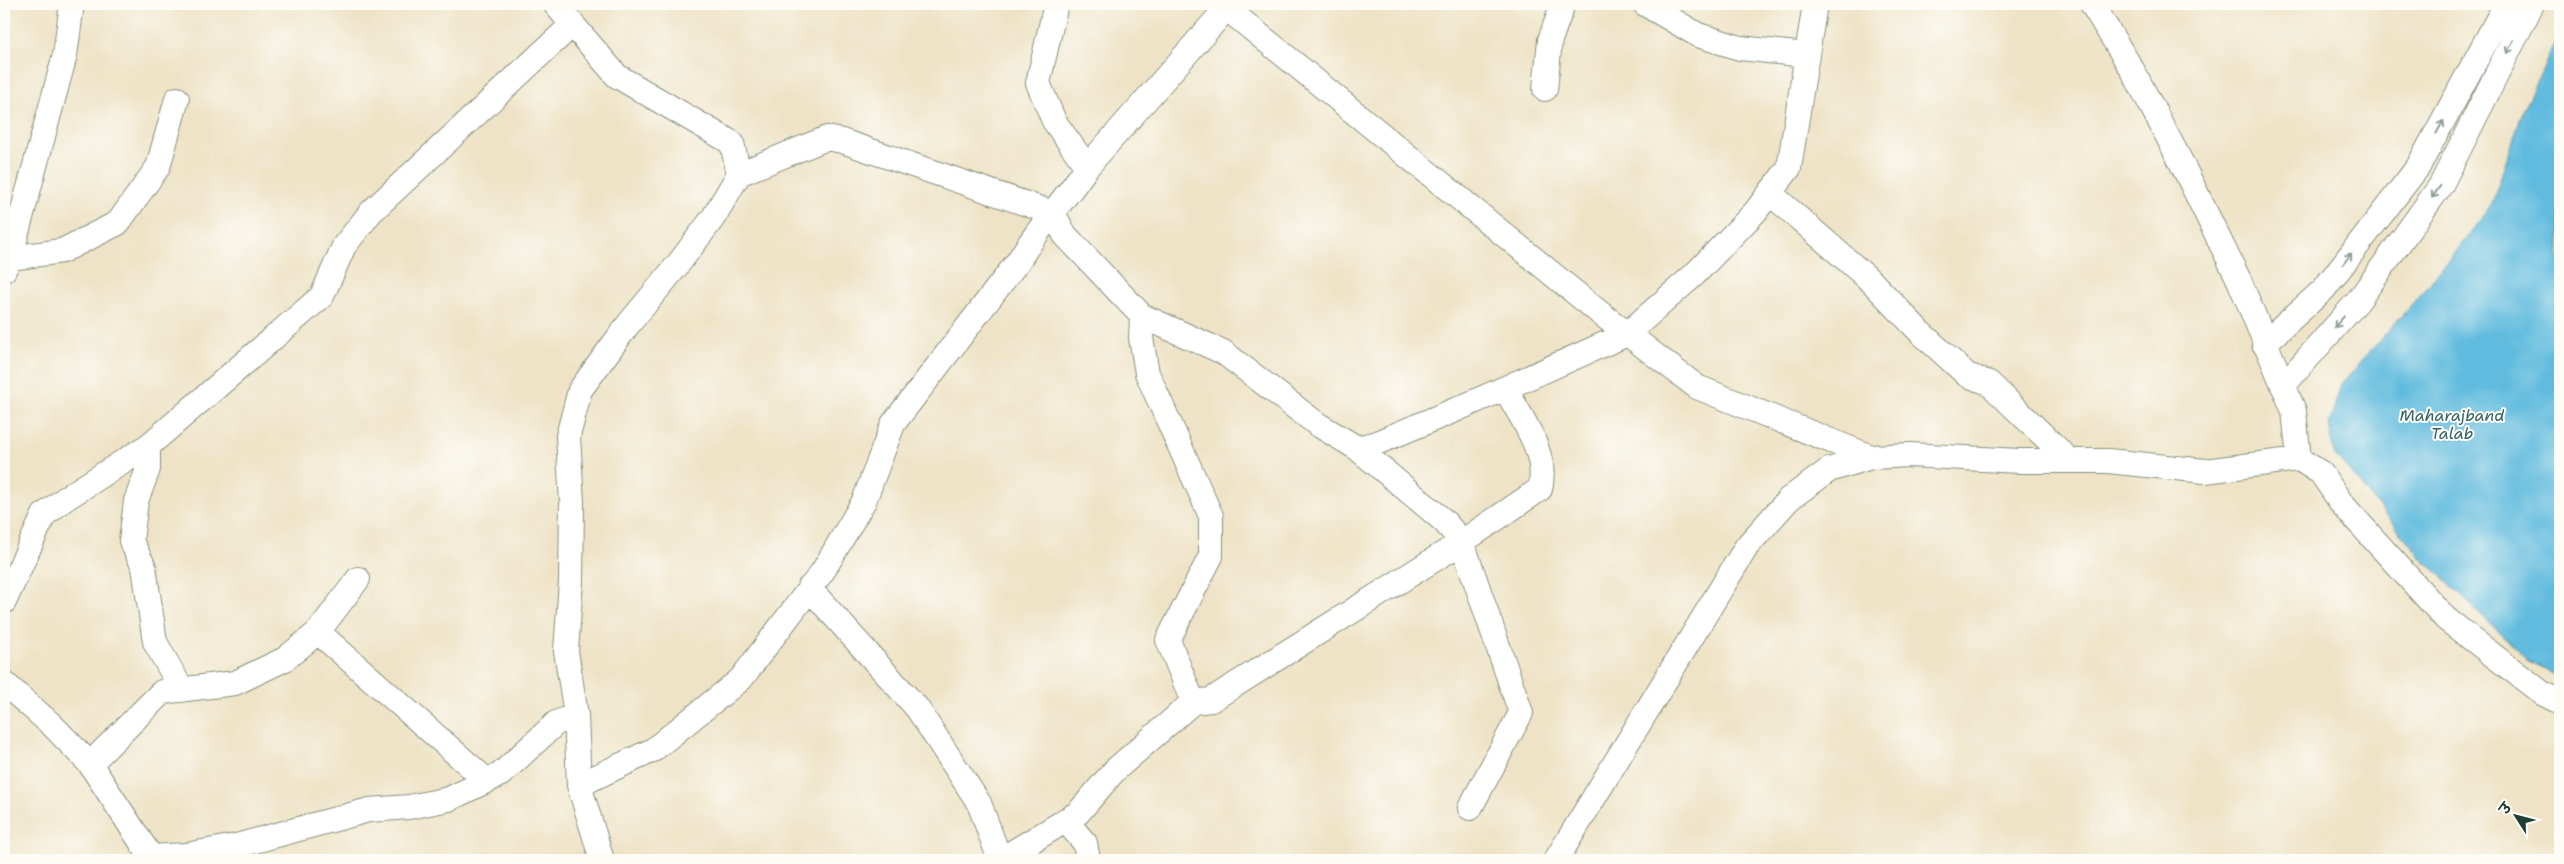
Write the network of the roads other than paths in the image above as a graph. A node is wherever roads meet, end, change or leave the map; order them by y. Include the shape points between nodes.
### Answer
1 (72, 4) edge
2 (555, 4) edge
3 (1056, 4) edge
4 (1563, 4) edge
5 (1645, 4) edge
6 (1815, 4) edge
7 (2092, 4) edge
8 (2506, 4) edge
9 (2532, 4) edge
10 (1226, 5) edge
11 (573, 24) junction
12 (1806, 55) junction
13 (1545, 89) dead end
14 (177, 98) dead end
15 (1087, 167) junction
16 (739, 174) junction
17 (1770, 193) junction
18 (1053, 213) junction
19 (7, 264) edge
20 (1142, 316) junction
21 (1627, 334) junction
22 (2264, 344) junction
23 (2283, 386) junction
24 (1505, 388) junction
25 (148, 446) junction
26 (1357, 448) junction
27 (1871, 457) junction
28 (2299, 458) junction
29 (2070, 461) junction
30 (1462, 542) junction
31 (358, 580) dead end
32 (809, 588) junction
33 (4, 602) edge
34 (318, 632) junction
35 (4, 683) edge
36 (182, 690) junction
37 (1193, 702) junction
38 (2560, 702) edge
39 (576, 715) junction
40 (90, 764) junction
41 (486, 780) junction
42 (579, 785) junction
43 (1470, 808) dead end
44 (1065, 820) junction
45 (150, 859) edge
46 (602, 860) edge
47 (1000, 860) edge
48 (1088, 860) edge
49 (1556, 860) edge

1 - 19 street via 65,54
2 - 11 street
3 - 15 street via 1038,83 1054,121
4 - 13 street via 1550,40
5 - 12 street via 1698,34 1740,48
6 - 12 street
7 - 22 street via 2133,71 2180,160 2240,280
22 -> 8 street via 2324,289 2418,167
9 -> 23 street via 2441,185 2358,301
10 - 15 street
10 - 21 street
11 - 16 street via 617,76 732,142
11 - 25 street via 371,212 344,246 322,296
12 - 17 street via 1789,168
14 - 19 street via 158,168 118,223 62,251
15 - 18 street
16 - 18 street via 827,138
16 - 39 street via 713,218 580,390 568,436 572,503 566,651
17 - 21 street via 1696,274
17 - 29 street via 1872,282 1967,375 1989,383
18 - 20 street via 1065,235
18 - 32 street via 893,424 864,501 823,571
20 - 26 street via 1223,352 1317,424
20 - 37 street via 1141,338 1147,373 1211,516 1211,556 1168,640
21 - 24 street
21 - 27 street via 1697,387
22 - 23 street
23 - 28 street via 2294,411
24 - 26 street via 1374,444
24 - 30 street via 1540,456 1543,476 1540,489
25 - 33 street via 44,515
25 - 36 street via 148,469 136,501 131,541 144,567 155,642
26 - 30 street via 1444,521
27 - 29 street via 1910,455
27 - 49 street via 1829,470 1790,499 1747,546
28 - 29 street via 2205,471
28 - 38 street via 2321,474 2342,504 2446,619 2542,693
30 - 37 street via 1211,700
30 - 43 street via 1521,713
31 - 34 street
32 - 42 street via 741,679 653,750
32 - 47 street via 917,708 979,803
34 - 36 street via 285,659 235,683
34 - 41 street
35 - 40 street via 52,724
36 - 40 street via 162,692
37 - 44 street via 1115,770 1078,813
39 - 41 street via 556,722 501,774
39 - 42 street
40 - 45 street
41 - 45 street via 449,799 369,810 236,846
42 - 46 street
44 - 47 street
44 - 48 street via 1085,843

